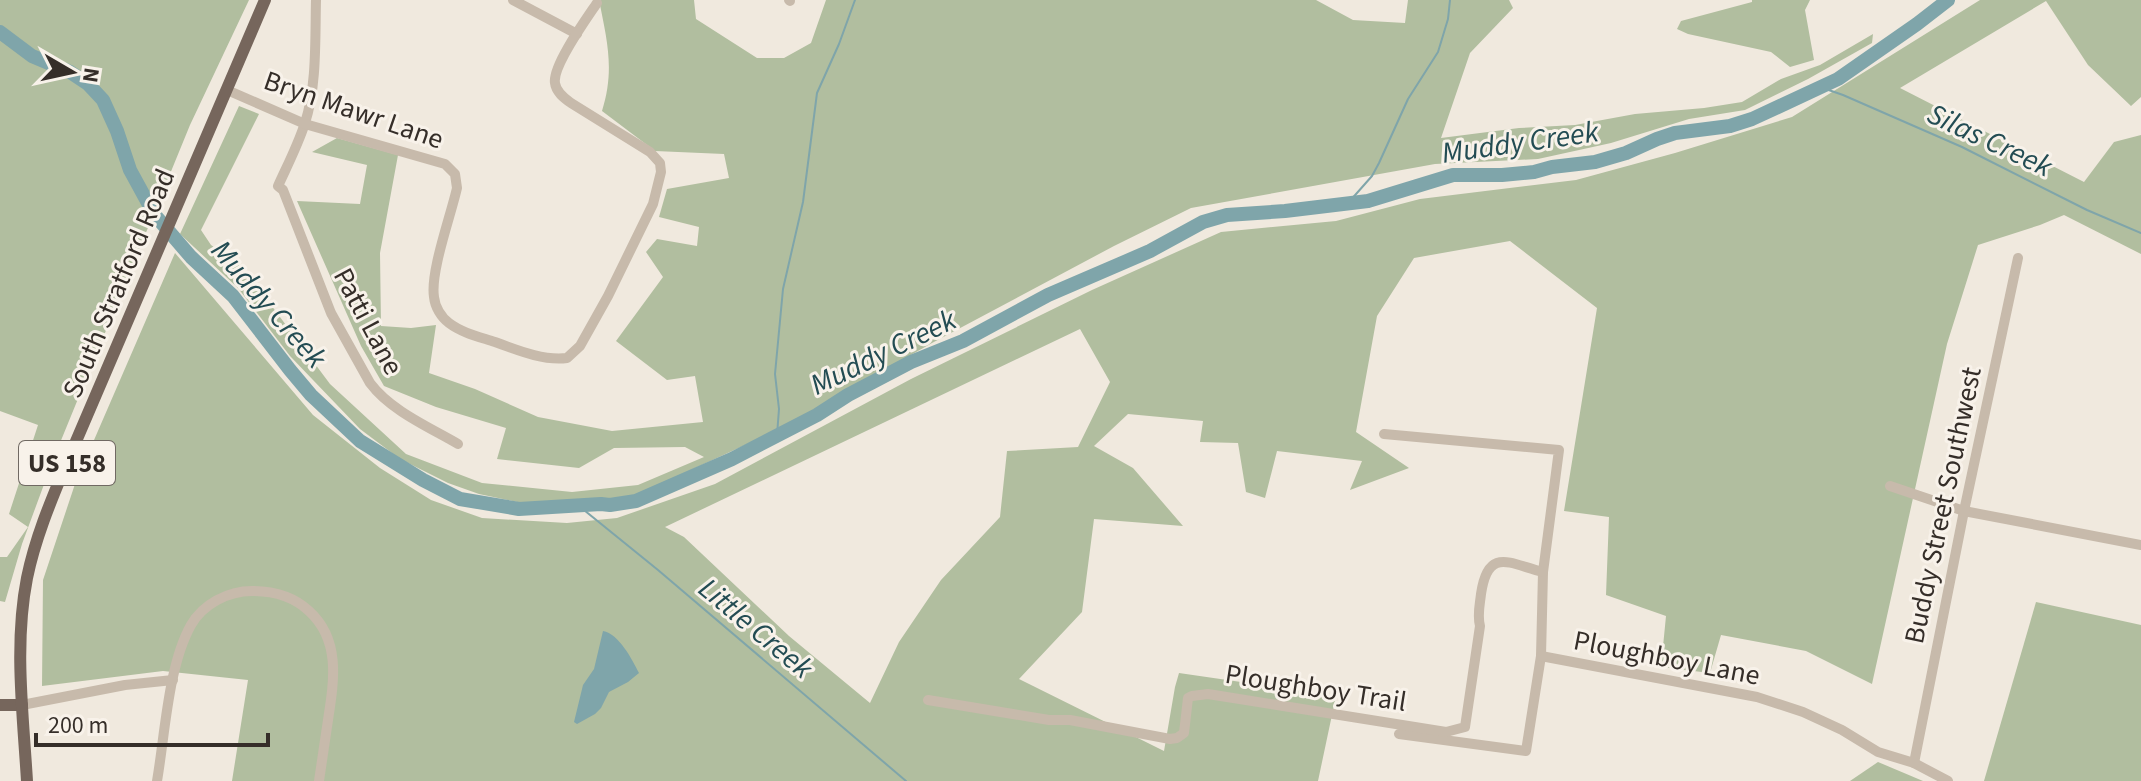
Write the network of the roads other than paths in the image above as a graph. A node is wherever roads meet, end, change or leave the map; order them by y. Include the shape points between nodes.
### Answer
1 (265, 0) edge
2 (316, 0) edge
3 (513, 0) edge
4 (597, 3) dead end
5 (577, 34) junction
6 (227, 90) junction
7 (305, 124) junction
8 (2018, 258) dead end
9 (1384, 434) dead end
10 (458, 444) dead end
11 (1890, 486) dead end
12 (1964, 511) junction
13 (2141, 545) edge
14 (1543, 572) junction
15 (1541, 656) junction
16 (173, 680) junction
17 (928, 700) dead end
18 (0, 705) edge
19 (22, 705) junction
20 (1399, 734) dead end
21 (1914, 763) junction
22 (27, 781) edge
23 (157, 781) edge
24 (319, 781) edge
25 (1948, 781) edge

1 - 6 main road, South Stratford Road / US 158
2 - 7 street via 314,70
3 - 5 street
4 - 5 street, Bryn Mawr Lane
5 - 7 street, Bryn Mawr Lane via 555,78 557,91 650,152 661,172 653,204 614,284 580,346 567,358 532,354 464,332 440,312 434,299 435,278 457,188 450,168
6 - 7 street, Bryn Mawr Lane
6 - 19 main road, South Stratford Road / US 158 via 32,556 22,626
7 - 10 street, Patti Lane via 278,186 331,313 376,391
8 - 12 street, Buddy Street Southwest
9 - 14 street, Ploughboy Lane via 1559,450
11 - 12 street
12 - 13 street
12 - 21 street, Buddy Street Southwest
14 - 15 street, Ploughboy Lane
14 - 17 street, Ploughboy Trail via 1502,561 1490,566 1465,727 1453,731 1208,694 1188,698 1184,733 1170,739
15 - 20 street via 1526,751
15 - 21 street, Ploughboy Lane via 1757,697
16 - 19 street
16 - 23 street
16 - 24 street via 191,625 212,602 246,591 295,600 318,621 332,654 333,689
18 - 19 main road
19 - 22 main road, South Stratford Road / US 158
21 - 25 street, Ploughboy Lane

